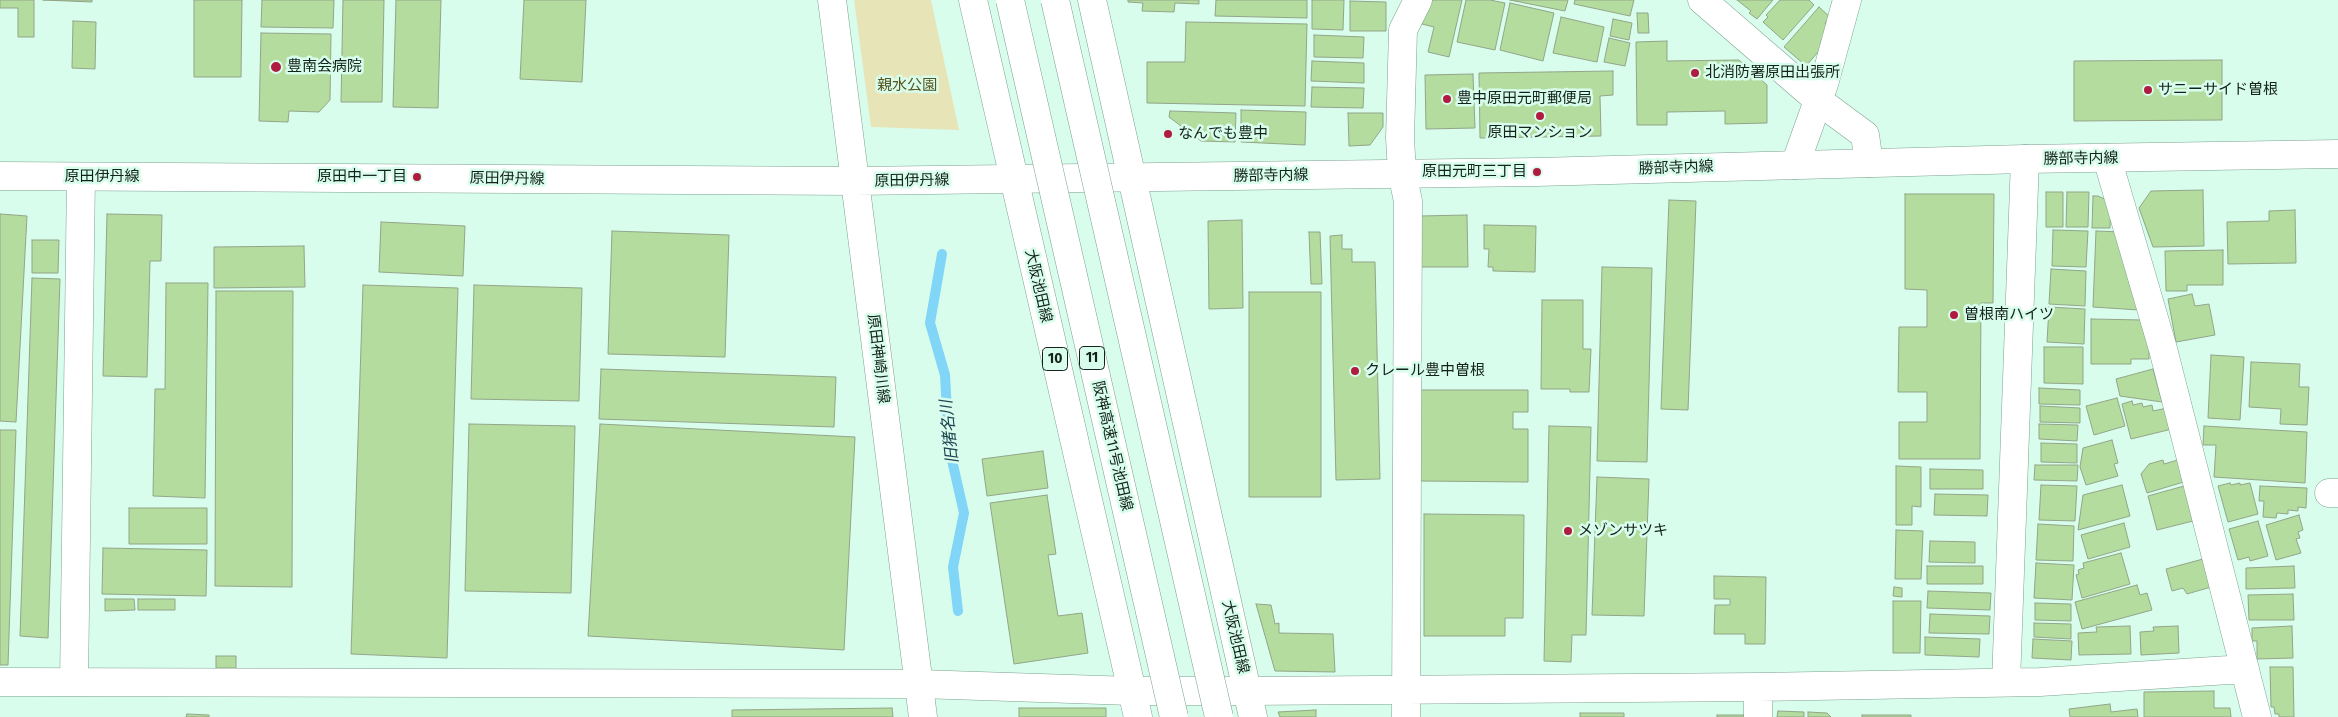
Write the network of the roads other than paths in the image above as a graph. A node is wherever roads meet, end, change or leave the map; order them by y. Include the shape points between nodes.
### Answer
1 (832, 0) edge
2 (973, 0) edge
3 (1010, 0) edge
4 (1056, 0) edge
5 (1092, 0) edge
6 (1418, 0) edge
7 (1702, 0) edge
8 (1847, 0) edge
9 (1818, 101) junction
10 (2338, 154) edge
11 (2107, 158) junction
12 (2025, 159) junction
13 (1868, 164) junction
14 (1795, 165) junction
15 (1402, 173) junction
16 (0, 176) edge
17 (82, 177) junction
18 (1132, 178) junction
19 (1014, 180) junction
20 (855, 181) junction
21 (2245, 669) junction
22 (0, 682) edge
23 (74, 682) junction
24 (2006, 682) junction
25 (919, 684) junction
26 (1758, 686) junction
27 (1405, 688) junction
28 (1132, 691) junction
29 (1247, 691) junction
30 (923, 717) edge
31 (1138, 717) edge
32 (1174, 717) edge
33 (1219, 717) edge
34 (1253, 717) edge
35 (1406, 717) edge
36 (1758, 717) edge
37 (2257, 717) edge

1 - 20 main road, 原田神崎川線
2 - 19 main road, 大阪池田線 / 10
3 - 32 main road, 阪神高速11号池田線 / 11, bridge
4 - 33 main road, bridge
5 - 18 main road, 大阪池田線
6 - 15 main road via 1403,30
7 - 9 main road
8 - 9 main road
9 - 13 main road via 1865,135
9 - 14 main road
10 - 11 main road, 勝部寺内線
11 - 12 main road, 勝部寺内線
11 - 21 main road via 2162,349
12 - 13 main road, 勝部寺内線
12 - 24 main road
13 - 14 main road, 勝部寺内線
14 - 15 main road, 勝部寺内線
15 - 18 main road, 勝部寺内線
15 - 27 main road via 1408,201
16 - 17 main road, 原田伊丹線
17 - 20 main road, 原田伊丹線
17 - 23 main road
18 - 19 main road, 勝部寺内線
18 - 29 main road, 大阪池田線
19 - 20 main road, 原田伊丹線
19 - 28 main road, 大阪池田線 / 10
20 - 25 main road, 原田神崎川線
21 - 24 main road
21 - 37 main road
22 - 23 main road
23 - 25 main road
24 - 26 main road
25 - 28 main road
25 - 30 main road, 原田神崎川線
26 - 27 main road
26 - 36 main road
27 - 29 main road
27 - 35 main road
28 - 29 main road
28 - 31 main road, 大阪池田線 / 10
29 - 34 main road, 大阪池田線

